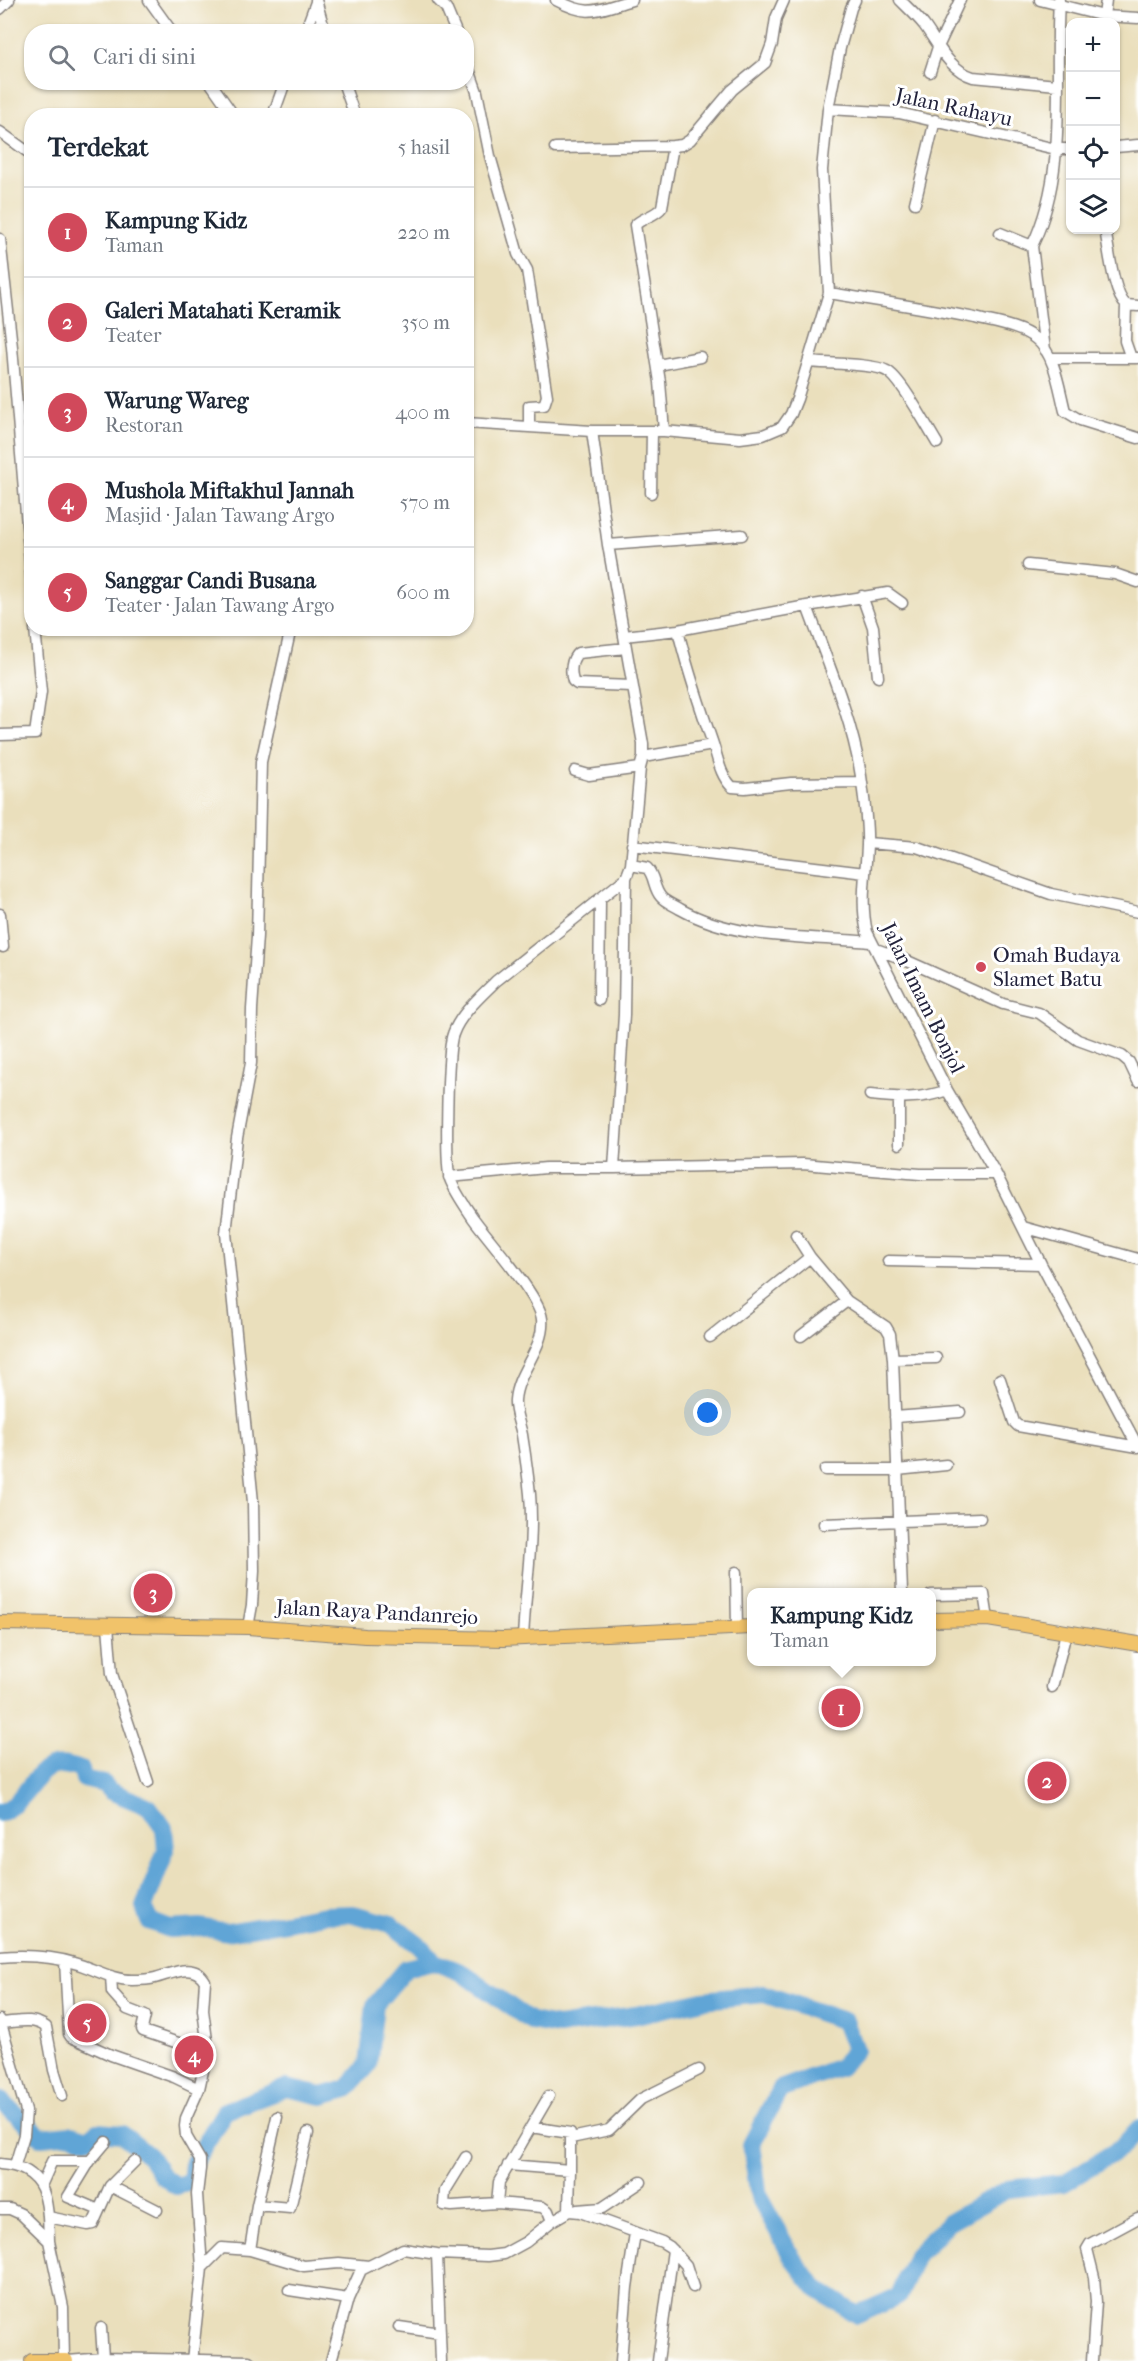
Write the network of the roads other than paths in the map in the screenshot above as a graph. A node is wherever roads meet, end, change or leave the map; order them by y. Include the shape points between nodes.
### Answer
1 (9, 0) edge
2 (149, 0) edge
3 (438, 0) edge
4 (556, 0) edge
5 (632, 0) edge
6 (784, 0) edge
7 (855, 0) edge
8 (900, 0) edge
9 (960, 0) edge
10 (1040, 0) edge
11 (1106, 0) edge
12 (316, 1) edge
13 (1059, 3) edge
14 (0, 9) edge
15 (1104, 16) junction
16 (1138, 18) edge
17 (166, 24) edge
18 (308, 24) edge
19 (323, 24) edge
20 (453, 24) edge
21 (938, 47) junction
22 (930, 72) dead end
23 (474, 84) edge
24 (1057, 86) junction
25 (216, 90) edge
26 (282, 90) edge
27 (346, 90) edge
28 (228, 108) edge
29 (276, 108) edge
30 (352, 108) edge
31 (828, 109) junction
32 (935, 120) junction
33 (0, 132) edge
34 (1138, 145) edge
35 (673, 146) junction
36 (1120, 147) edge
37 (555, 148) dead end
38 (24, 149) edge
39 (1056, 149) junction
40 (1066, 149) edge
41 (915, 203) dead end
42 (1000, 232) dead end
43 (1106, 234) edge
44 (0, 239) edge
45 (1032, 246) junction
46 (829, 294) junction
47 (1126, 305) junction
48 (1138, 306) edge
49 (1048, 354) junction
50 (700, 357) dead end
51 (1135, 358) edge
52 (808, 362) junction
53 (658, 365) junction
54 (529, 420) junction
55 (474, 423) edge
56 (663, 424) junction
57 (592, 431) junction
58 (652, 431) junction
59 (1138, 438) edge
60 (937, 443) dead end
61 (24, 450) edge
62 (651, 493) dead end
63 (742, 536) dead end
64 (608, 545) junction
65 (1028, 566) dead end
66 (1138, 582) edge
67 (862, 596) junction
68 (903, 603) dead end
69 (807, 606) junction
70 (678, 630) junction
71 (36, 636) edge
72 (289, 636) edge
73 (624, 636) junction
74 (626, 648) junction
75 (878, 677) dead end
76 (632, 686) junction
77 (0, 735) edge
78 (713, 745) junction
79 (643, 757) junction
80 (640, 768) junction
81 (575, 771) dead end
82 (862, 782) junction
83 (867, 843) junction
84 (632, 844) junction
85 (631, 865) junction
86 (865, 873) junction
87 (626, 878) junction
88 (600, 900) junction
89 (1138, 912) edge
90 (0, 916) edge
91 (873, 946) junction
92 (3, 947) dead end
93 (599, 1000) dead end
94 (1138, 1081) edge
95 (947, 1090) junction
96 (870, 1095) dead end
97 (899, 1098) junction
98 (899, 1144) dead end
99 (614, 1168) junction
100 (996, 1174) junction
101 (449, 1177) junction
102 (1023, 1227) junction
103 (796, 1235) dead end
104 (810, 1257) junction
105 (1138, 1258) edge
106 (888, 1261) dead end
107 (1041, 1264) junction
108 (847, 1301) junction
109 (801, 1335) dead end
110 (710, 1337) dead end
111 (936, 1358) dead end
112 (893, 1359) junction
113 (1000, 1379) dead end
114 (960, 1412) dead end
115 (894, 1417) junction
116 (1138, 1447) edge
117 (946, 1465) dead end
118 (825, 1470) dead end
119 (897, 1470) junction
120 (980, 1518) dead end
121 (898, 1522) junction
122 (824, 1524) dead end
123 (736, 1572) dead end
124 (902, 1588) edge
125 (936, 1595) edge
126 (988, 1619) junction
127 (936, 1620) edge
128 (0, 1623) edge
129 (108, 1626) junction
130 (248, 1627) junction
131 (744, 1627) edge
132 (1066, 1633) junction
133 (523, 1639) junction
134 (1138, 1644) edge
135 (1052, 1687) dead end
136 (148, 1782) dead end
137 (0, 1958) edge
138 (65, 1960) junction
139 (111, 1976) junction
140 (1, 2022) edge
141 (208, 2048) junction
142 (699, 2070) dead end
143 (199, 2089) junction
144 (62, 2096) dead end
145 (549, 2096) dead end
146 (277, 2117) dead end
147 (531, 2127) junction
148 (308, 2133) dead end
149 (571, 2138) junction
150 (106, 2142) dead end
151 (466, 2157) dead end
152 (90, 2161) junction
153 (135, 2162) dead end
154 (0, 2164) edge
155 (15, 2165) junction
156 (508, 2165) junction
157 (570, 2170) junction
158 (641, 2182) dead end
159 (41, 2186) junction
160 (110, 2186) junction
161 (46, 2196) junction
162 (68, 2197) junction
163 (497, 2203) junction
164 (257, 2205) junction
165 (0, 2209) edge
166 (99, 2210) junction
167 (157, 2210) dead end
168 (572, 2211) junction
169 (48, 2217) junction
170 (1138, 2218) edge
171 (552, 2221) junction
172 (634, 2233) junction
173 (49, 2241) junction
174 (250, 2250) junction
175 (673, 2250) junction
176 (437, 2254) junction
177 (369, 2266) junction
178 (202, 2268) junction
179 (693, 2287) dead end
180 (289, 2290) dead end
181 (348, 2299) junction
182 (399, 2327) dead end
183 (101, 2328) dead end
184 (440, 2333) junction
185 (103, 2358) junction
186 (192, 2360) edge
187 (32, 2361) edge
188 (66, 2361) edge
189 (249, 2361) edge
190 (331, 2361) edge
191 (441, 2361) edge
192 (621, 2361) edge
193 (658, 2361) edge
194 (1092, 2361) edge

1 - 14 street
2 - 17 street
3 - 20 street
4 - 5 street via 587,12
6 - 35 street via 765,63 732,90 690,140
7 - 31 street via 840,48
8 - 21 street
9 - 21 street
10 - 13 street
11 - 15 street
12 - 18 street
12 - 19 street
13 - 15 street
13 - 24 street
15 - 16 street
21 - 22 street
21 - 24 street via 968,76
23 - 54 street via 490,156 518,254 527,270 547,396 546,405 529,406
24 - 39 street
25 - 28 street
26 - 29 street
27 - 30 street
31 - 32 street, Jalan Rahayu via 899,113
31 - 46 street via 822,170
32 - 39 street, Jalan Rahayu
32 - 41 street
33 - 38 street
34 - 36 street
35 - 37 street
35 - 53 street via 661,209 634,228
39 - 40 street, Jalan Rahayu
39 - 45 street via 1054,179
42 - 45 street
43 - 47 street via 1112,267
44 - 61 street
45 - 49 street
46 - 49 street via 989,321 1035,338
46 - 52 street
47 - 48 street
47 - 51 street via 1125,341
49 - 51 street
49 - 59 street via 1065,411 1080,420
50 - 53 street
52 - 56 street via 791,414 774,432 740,438
52 - 60 street via 887,370
53 - 56 street
54 - 55 street
54 - 57 street
56 - 58 street
57 - 58 street
57 - 64 street
58 - 62 street
63 - 64 street
64 - 73 street
65 - 66 street via 1115,574
67 - 68 street via 888,592
67 - 69 street
67 - 75 street via 873,627
69 - 70 street
69 - 82 street, Jalan Imam Bonjol via 846,713
70 - 73 street
70 - 78 street via 686,668
71 - 77 street via 41,692 35,734
72 - 130 street via 261,762 251,1063 226,1225 253,1502 254,1571
73 - 74 street
74 - 76 street
74 - 76 street via 578,653 571,676 578,684
76 - 79 street
78 - 79 street
78 - 82 street via 732,787
79 - 80 street
80 - 81 street via 589,775
80 - 84 street
82 - 83 street, Jalan Imam Bonjol
83 - 86 street, Jalan Imam Bonjol
83 - 89 street via 917,847 1051,894
84 - 85 street
84 - 86 street
85 - 87 street
85 - 91 street via 647,868 662,898 714,924
86 - 91 street, Jalan Imam Bonjol via 864,922
87 - 88 street
87 - 99 street via 624,1015
88 - 93 street
88 - 101 street via 496,981 458,1024 450,1052
90 - 92 street
91 - 94 street via 1003,1004 1040,1013 1078,1040 1122,1056
91 - 95 street, Jalan Imam Bonjol
95 - 97 street via 925,1097
95 - 100 street, Jalan Imam Bonjol
96 - 97 street
97 - 98 street
99 - 100 street via 802,1164 920,1174
99 - 101 street via 546,1168
100 - 102 street, Jalan Imam Bonjol
101 - 133 street via 542,1314 542,1330 515,1398 532,1531
102 - 105 street
102 - 107 street, Jalan Imam Bonjol
103 - 104 street
104 - 108 street
104 - 110 street
106 - 107 street
107 - 116 street, Jalan Imam Bonjol
108 - 109 street
108 - 112 street via 888,1330
111 - 112 street
112 - 115 street
113 - 116 street via 1018,1426
114 - 115 street
115 - 119 street
117 - 119 street
118 - 119 street
119 - 121 street
120 - 121 street
121 - 122 street
121 - 124 street
123 - 131 street
125 - 126 street via 984,1594
126 - 127 main road
126 - 132 main road
128 - 129 main road, Jalan Raya Pandanrejo
129 - 130 main road, Jalan Raya Pandanrejo
129 - 136 street via 112,1674
130 - 133 main road, Jalan Raya Pandanrejo via 365,1636
131 - 133 main road, Jalan Raya Pandanrejo
132 - 134 main road
132 - 135 street
137 - 138 street via 36,1956
138 - 139 street
138 - 143 street via 71,2037
139 - 141 street via 112,1992 128,2009 145,2016 143,2031 184,2045
139 - 141 street via 144,1979 176,1970 197,1972 206,1987 203,2010
140 - 144 street via 27,2021 46,2027
140 - 155 street via 26,2110
141 - 143 street
142 - 149 street via 641,2100 609,2130
143 - 178 street via 185,2126 186,2136 200,2160
145 - 147 street
146 - 164 street
147 - 149 street via 568,2132
147 - 156 street
148 - 164 street via 290,2208
149 - 157 street
150 - 152 street
151 - 163 street via 445,2191 444,2205
152 - 159 street via 52,2161
152 - 162 street
153 - 160 street
154 - 155 street
155 - 159 street via 29,2172
156 - 157 street
156 - 163 street via 499,2182
157 - 168 street
158 - 168 street via 602,2208
159 - 161 street
160 - 166 street
160 - 167 street
161 - 162 street
161 - 169 street
162 - 166 street
163 - 171 street via 542,2207
164 - 174 street
165 - 173 street via 21,2214
166 - 169 street via 91,2226
168 - 171 street
168 - 172 street
169 - 173 street
170 - 194 street via 1087,2248 1096,2302
171 - 176 street via 504,2254
172 - 175 street
172 - 192 street
173 - 188 street via 63,2307
174 - 177 street via 304,2266
174 - 178 street via 222,2248
175 - 179 street via 686,2265
175 - 193 street
176 - 177 street via 403,2249
176 - 184 street
177 - 181 street via 358,2275
178 - 186 street
180 - 181 street
181 - 190 street
182 - 184 street
183 - 185 street
184 - 191 street
185 - 186 street
185 - 188 street
186 - 189 street
187 - 188 main road

